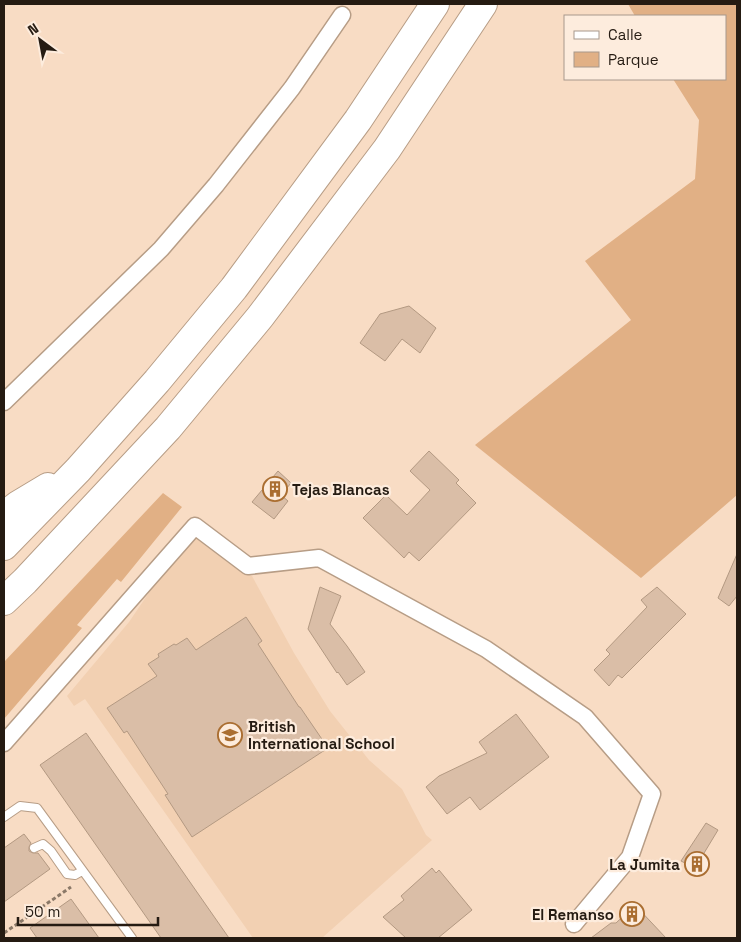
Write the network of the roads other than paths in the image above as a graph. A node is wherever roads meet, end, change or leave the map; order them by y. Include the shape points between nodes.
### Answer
1 (435, 4) edge
2 (483, 4) edge
3 (342, 16) dead end
4 (4, 402) edge
5 (78, 470) junction
6 (4, 516) edge
7 (4, 546) edge
8 (24, 581) junction
9 (4, 601) edge
10 (4, 616) edge
11 (4, 743) edge
12 (4, 817) edge
13 (34, 848) dead end
14 (85, 874) junction
15 (574, 924) dead end
16 (132, 938) edge

1 - 5 highway via 358,120 234,288
2 - 8 highway via 387,149 260,317 168,428
3 - 4 street via 292,88 161,249
5 - 6 highway
5 - 7 highway
8 - 9 highway
8 - 10 highway
11 - 15 street via 195,526 248,566 319,558 486,649 585,716 652,794 630,857
12 - 14 lane via 20,806 37,808
13 - 14 lane via 43,844 51,850 67,874
14 - 16 lane

